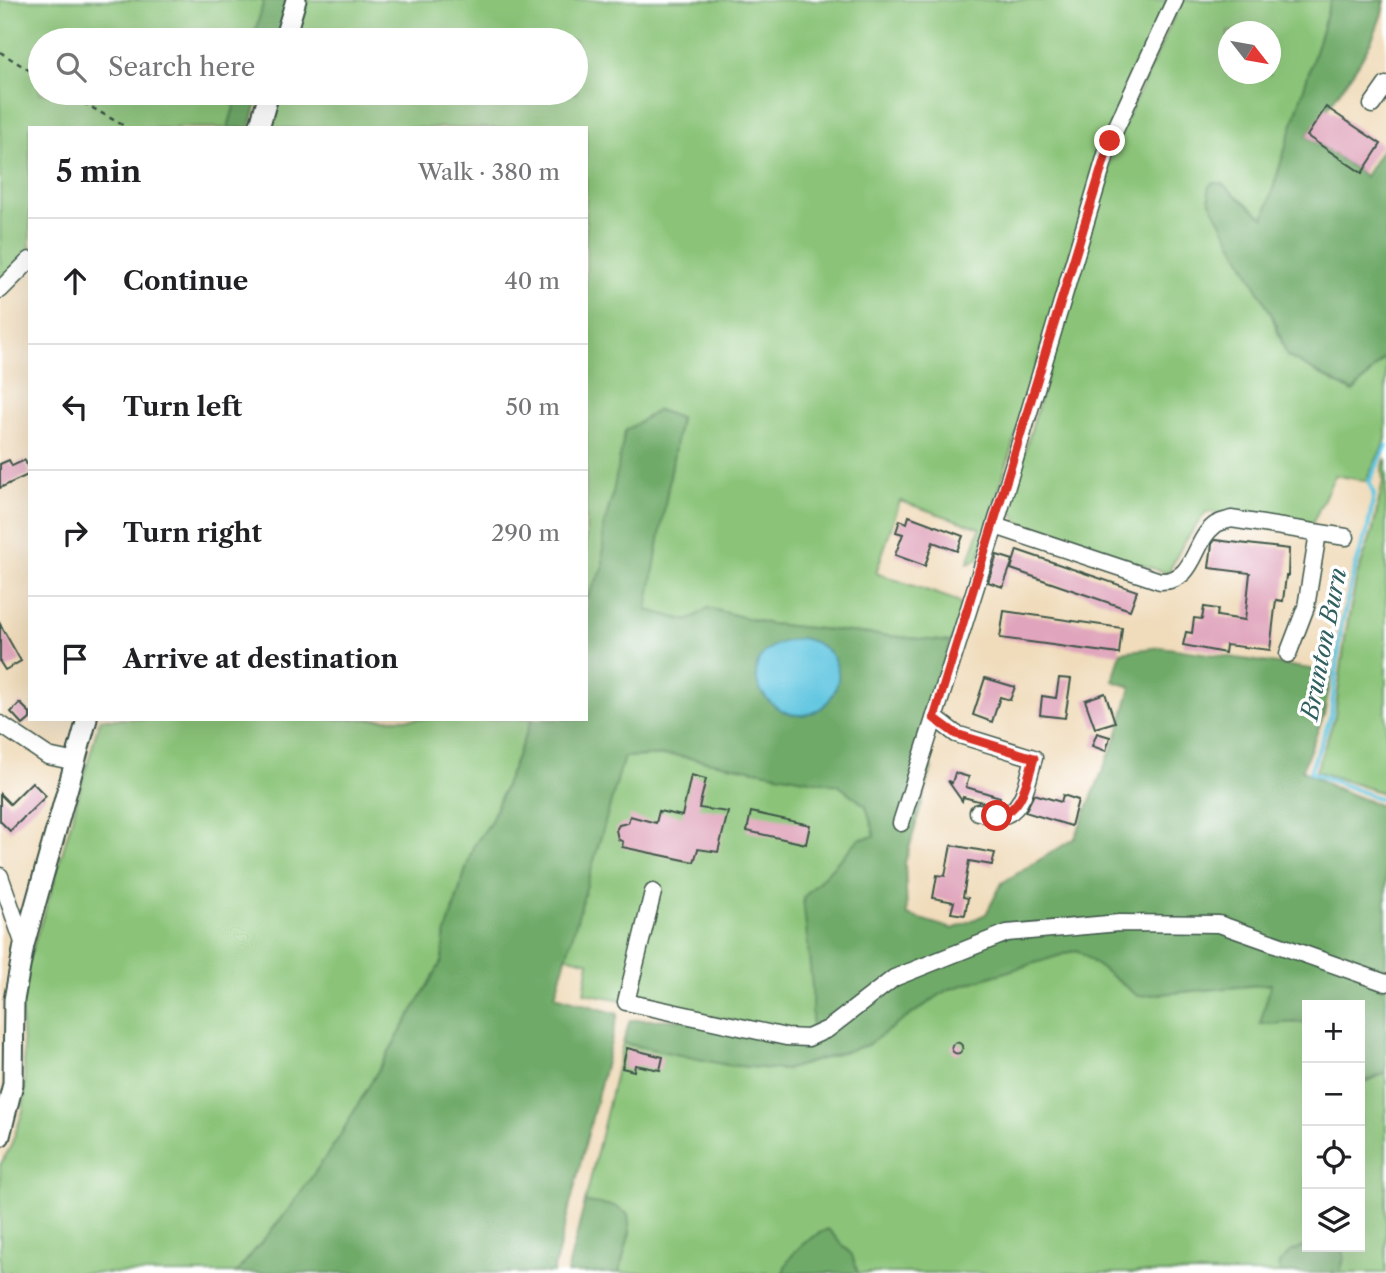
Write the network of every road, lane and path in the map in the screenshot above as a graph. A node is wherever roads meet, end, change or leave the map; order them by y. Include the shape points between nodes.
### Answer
1 (296, 0) edge
2 (1175, 0) edge
3 (288, 28) edge
4 (0, 52) edge
5 (28, 70) edge
6 (1386, 85) edge
7 (87, 105) edge
8 (266, 105) edge
9 (1372, 105) dead end
10 (124, 126) edge
11 (260, 126) edge
12 (28, 262) edge
13 (0, 290) edge
14 (995, 526) junction
15 (1318, 533) junction
16 (1346, 537) dead end
17 (1289, 654) dead end
18 (934, 718) junction
19 (86, 721) edge
20 (0, 724) edge
21 (76, 762) junction
22 (978, 811) dead end
23 (901, 823) dead end
24 (1, 881) edge
25 (653, 892) dead end
26 (24, 945) junction
27 (1386, 983) edge
28 (0, 1136) edge

1 - 3 main road
2 - 14 street via 1110,141
4 - 5 path
6 - 9 street
7 - 10 path
8 - 11 main road
12 - 13 street
14 - 15 street via 1160,581 1183,574 1215,524 1231,519
14 - 18 street
15 - 16 street
15 - 17 street via 1306,607
18 - 22 street via 956,734 1034,758 1022,797 1013,809 997,816
18 - 23 street
19 - 21 main road
20 - 21 street via 48,756
21 - 26 main road
24 - 26 street
25 - 27 street via 626,1002 786,1037 808,1038 828,1029 894,978 1007,933 1107,924 1219,923
26 - 28 main road via 14,1000 13,1084

